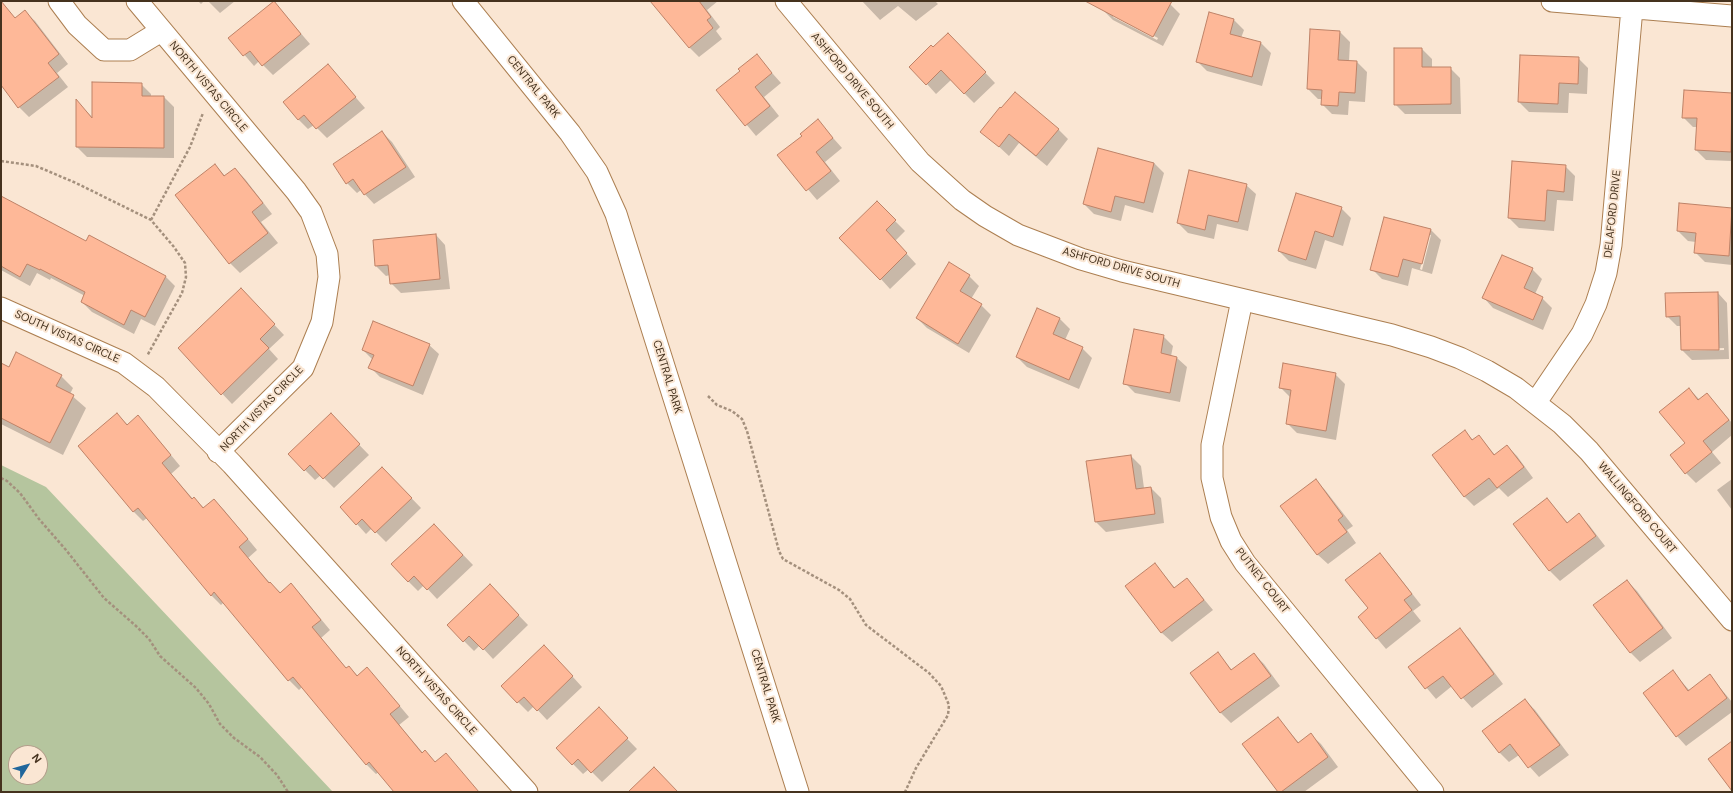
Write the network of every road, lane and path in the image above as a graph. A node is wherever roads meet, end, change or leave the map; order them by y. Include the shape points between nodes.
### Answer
1 (59, 1) edge
2 (137, 1) edge
3 (463, 1) edge
4 (786, 1) edge
5 (1552, 1) edge
6 (1632, 8) junction
7 (1732, 16) edge
8 (162, 31) junction
9 (211, 91) junction
10 (1, 161) edge
11 (151, 220) junction
12 (1242, 300) junction
13 (1, 308) edge
14 (138, 373) junction
15 (708, 396) dead end
16 (1536, 402) junction
17 (218, 452) junction
18 (1, 478) edge
19 (1732, 620) edge
20 (288, 792) edge
21 (527, 792) edge
22 (798, 792) edge
23 (905, 792) edge
24 (1434, 792) edge

1 - 8 street via 77,25 104,50 130,50
2 - 8 street, NORTH VISTAS CIRCLE
3 - 22 street, CENTRAL PARK via 570,133 597,172 616,214
4 - 12 street, ASHFORD DRIVE SOUTH via 920,162 985,216 1018,235 1081,259
5 - 6 street
6 - 7 street
6 - 16 street, DELAFORD DRIVE via 1611,246 1606,273 1596,304 1582,334
8 - 9 street, NORTH VISTAS CIRCLE
9 - 11 path via 190,147
9 - 17 street, NORTH VISTAS CIRCLE via 311,212 327,254 329,277 322,322 303,368
10 - 11 path via 36,166
11 - 14 path via 185,263 186,277 182,293
12 - 16 street, ASHFORD DRIVE SOUTH via 1392,335 1431,347 1487,371
12 - 24 street, PUTNEY COURT via 1212,446 1212,478 1221,517 1231,541 1245,563
13 - 14 street, SOUTH VISTAS CIRCLE via 124,363
14 - 17 street, SOUTH VISTAS CIRCLE via 156,387
15 - 23 path via 717,405 732,411 742,419 783,560 840,590 850,599 866,625 929,673 941,686 949,705 948,715 916,768
16 - 19 street, WALLINGFORD COURT via 1590,451
17 - 21 street, NORTH VISTAS CIRCLE via 232,464
18 - 20 path via 20,493 104,598 136,626 149,639 160,656 196,688 220,724 260,757 277,775

